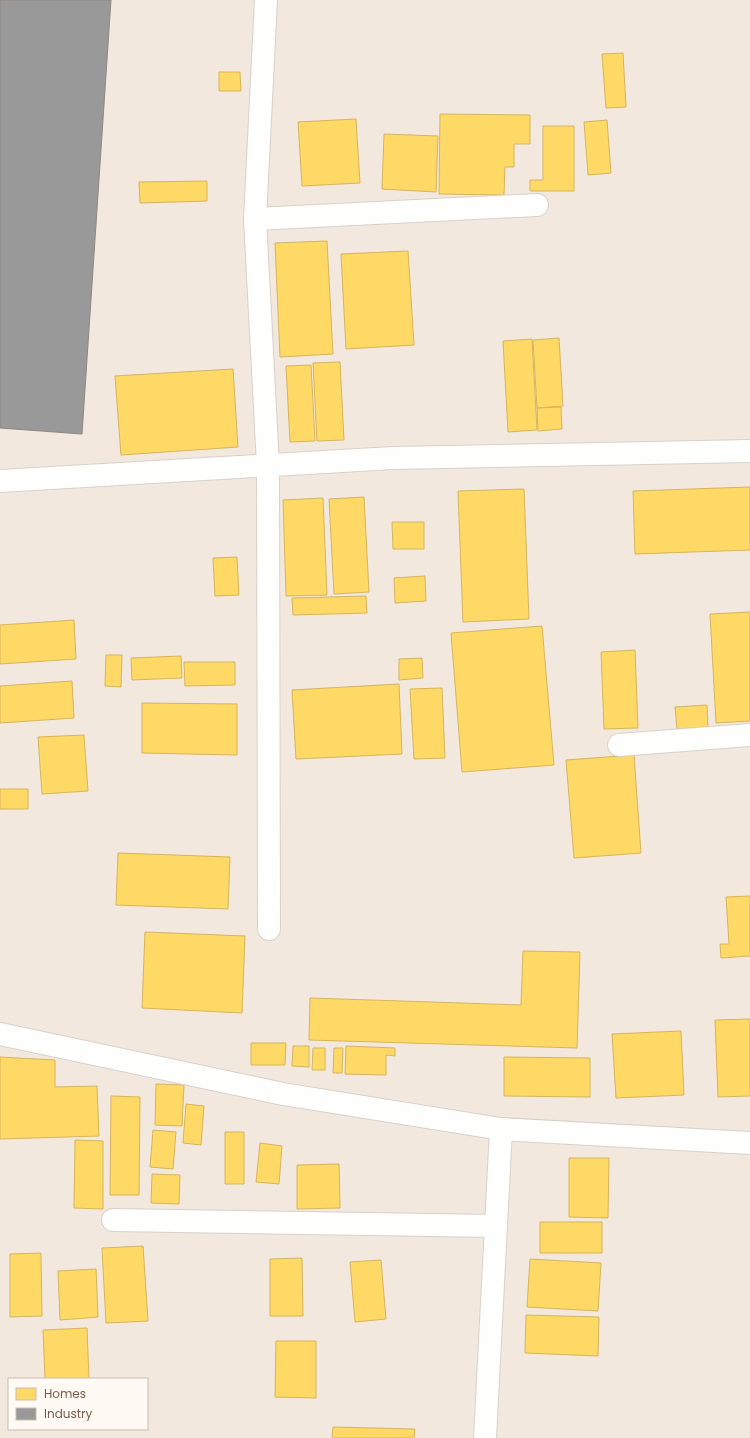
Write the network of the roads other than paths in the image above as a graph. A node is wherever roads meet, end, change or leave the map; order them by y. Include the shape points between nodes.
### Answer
1 (266, 0) edge
2 (537, 205) dead end
3 (255, 219) junction
4 (750, 451) edge
5 (268, 465) junction
6 (0, 481) edge
7 (750, 735) edge
8 (619, 745) dead end
9 (269, 929) dead end
10 (0, 1034) edge
11 (501, 1129) junction
12 (750, 1143) edge
13 (113, 1220) dead end
14 (496, 1226) junction
15 (485, 1438) edge

1 - 3 street
2 - 3 street
3 - 5 street
4 - 5 street via 393,458
5 - 6 street
5 - 9 street
7 - 8 street
10 - 11 street via 283,1094
11 - 12 street
11 - 14 street
13 - 14 street
14 - 15 street

